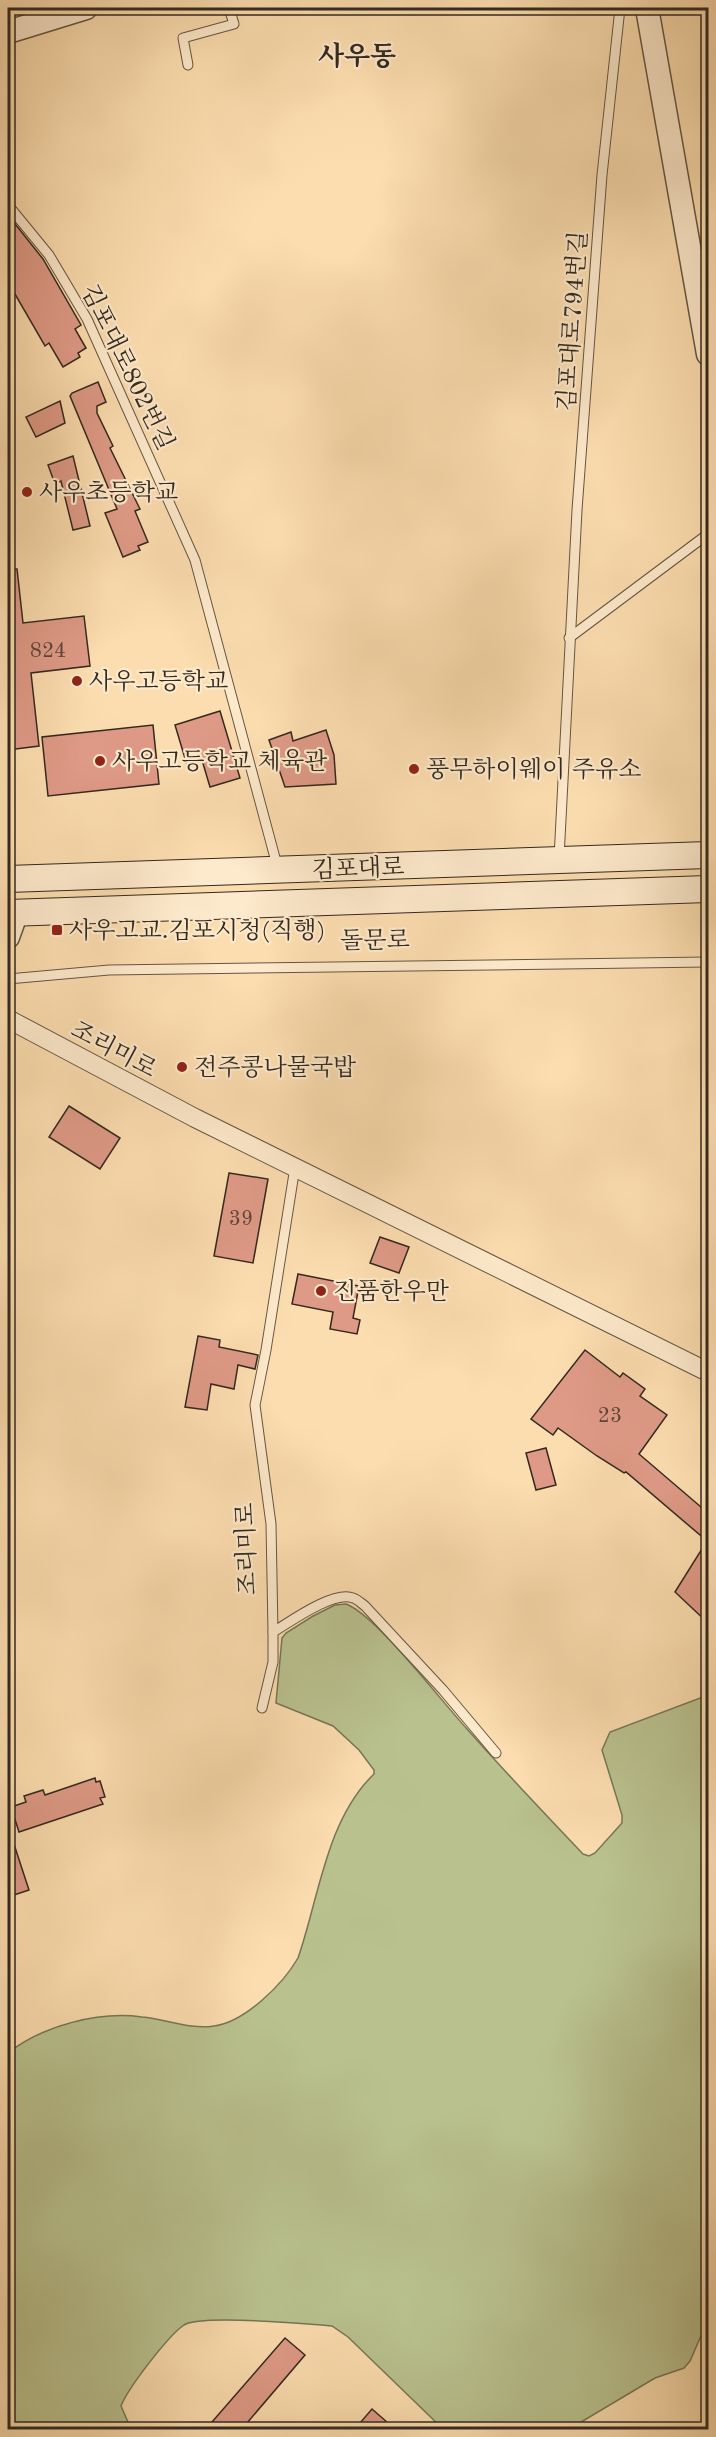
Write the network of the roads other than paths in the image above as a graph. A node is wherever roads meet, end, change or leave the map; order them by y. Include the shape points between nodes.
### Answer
1 (47, 8) edge
2 (86, 8) edge
3 (229, 8) edge
4 (620, 8) edge
5 (647, 8) edge
6 (662, 8) edge
7 (8, 20) edge
8 (8, 32) edge
9 (188, 65) dead end
10 (8, 205) edge
11 (708, 267) edge
12 (708, 354) edge
13 (708, 534) edge
14 (569, 638) junction
15 (708, 855) edge
16 (559, 861) junction
17 (278, 871) junction
18 (10, 879) edge
19 (708, 890) edge
20 (12, 912) edge
21 (8, 937) edge
22 (708, 962) edge
23 (8, 979) edge
24 (8, 1019) edge
25 (295, 1167) junction
26 (708, 1372) edge
27 (273, 1632) junction
28 (262, 1708) dead end
29 (496, 1752) dead end

1 - 7 street
2 - 8 street
3 - 9 lane via 234,24 183,38
4 - 14 lane, 김포대로794번길 via 602,175
5 - 12 street
6 - 11 street
10 - 17 lane, 김포대로802번길 via 49,255 87,319 195,560
13 - 14 lane
14 - 16 lane, 김포대로794번길
15 - 16 main road, 김포대로
16 - 17 main road, 김포대로
17 - 18 main road, 김포대로
19 - 20 main road, 김포대로
20 - 21 street
22 - 23 lane, 돌문로 via 121,970
24 - 25 street, 조리미로
25 - 26 street, 조리미로
25 - 27 lane, 조리미로 via 255,1405 270,1516
27 - 28 lane, 조리미로 via 273,1662
27 - 29 lane via 332,1599 353,1598 426,1670

